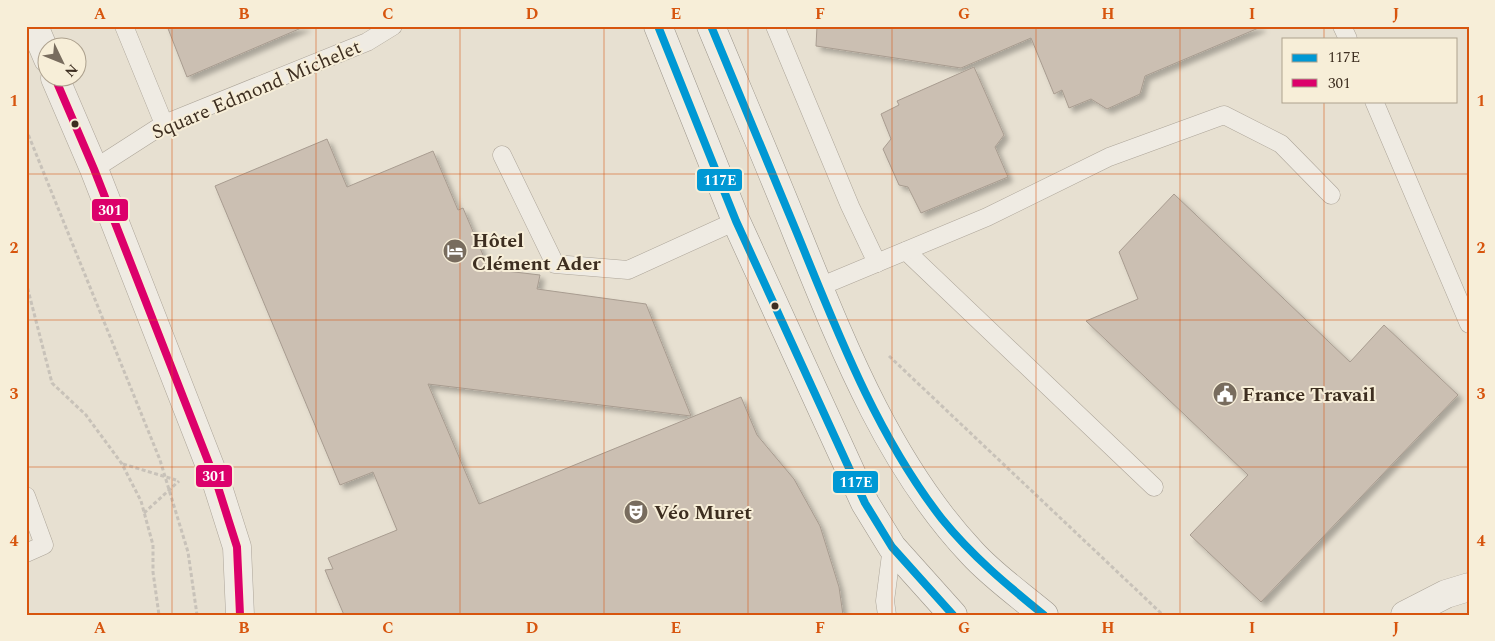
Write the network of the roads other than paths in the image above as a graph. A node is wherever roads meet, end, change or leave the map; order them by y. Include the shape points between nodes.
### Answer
1 (34, 26) edge
2 (124, 26) edge
3 (394, 26) edge
4 (658, 26) edge
5 (711, 26) edge
6 (775, 26) edge
7 (1342, 26) edge
8 (39, 38) edge
9 (1348, 38) edge
10 (59, 88) edge
11 (1374, 102) edge
12 (164, 124) junction
13 (502, 155) dead end
14 (94, 169) junction
15 (1331, 195) dead end
16 (736, 221) junction
17 (906, 251) junction
18 (877, 263) junction
19 (819, 287) junction
20 (1469, 324) edge
21 (1154, 488) dead end
22 (26, 496) edge
23 (892, 547) junction
24 (26, 553) edge
25 (1469, 587) edge
26 (1416, 613) edge
27 (240, 615) edge
28 (887, 615) edge
29 (953, 615) edge
30 (1044, 615) edge

1 - 8 main road
2 - 12 lane
3 - 12 lane, Square Edmond Michelet via 367,42
4 - 16 main road
5 - 19 main road
6 - 18 lane
7 - 9 lane
10 - 14 main road
11 - 20 lane
12 - 14 lane, Square Edmond Michelet
13 - 16 lane via 555,264 628,270
14 - 27 main road via 217,484 237,547
15 - 17 lane via 1281,144 1224,115 1109,156 987,217
16 - 23 main road via 855,482
17 - 18 lane
17 - 21 lane
18 - 19 lane
19 - 30 main road via 877,416 905,464 972,554
22 - 24 lane via 44,545
23 - 28 lane via 885,601
23 - 29 main road
25 - 26 main road via 1446,594

